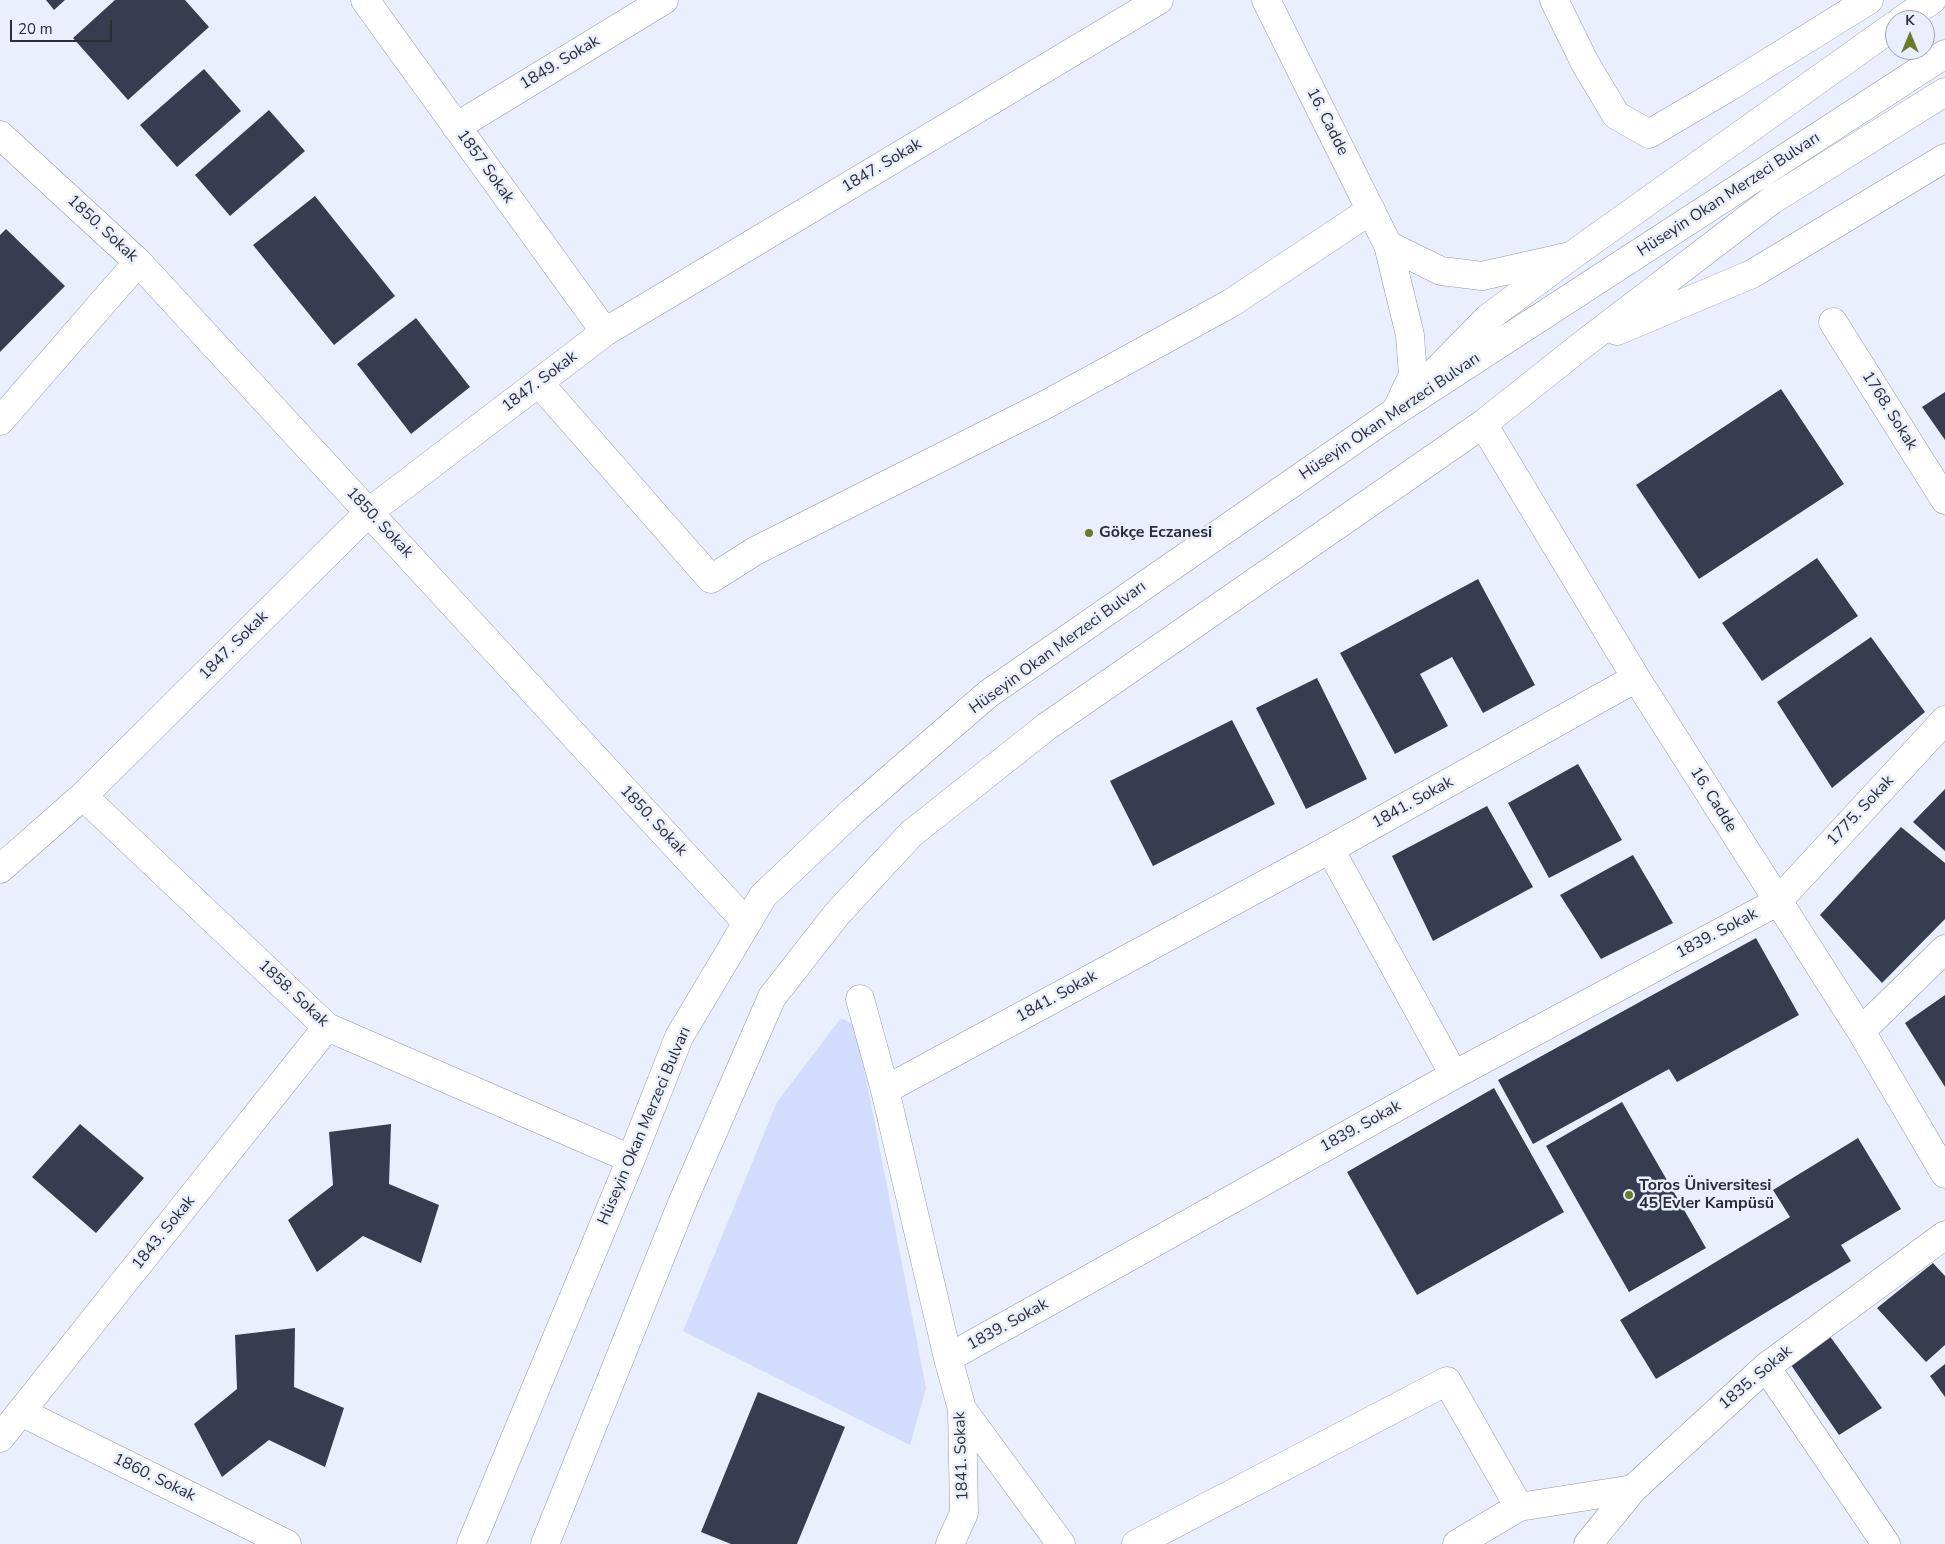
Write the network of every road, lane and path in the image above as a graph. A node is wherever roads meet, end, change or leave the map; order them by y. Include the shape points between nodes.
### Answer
1 (365, 0) edge
2 (664, 0) edge
3 (1159, 0) edge
4 (1266, 0) edge
5 (1554, 0) edge
6 (1869, 0) edge
7 (1932, 0) edge
8 (1917, 10) edge
9 (1885, 32) edge
10 (1945, 54) edge
11 (1945, 92) edge
12 (456, 127) junction
13 (0, 135) edge
14 (1945, 158) edge
15 (1371, 210) junction
16 (1388, 245) junction
17 (1571, 256) junction
18 (138, 262) junction
19 (1833, 322) dead end
20 (606, 332) junction
21 (1581, 346) junction
22 (539, 383) junction
23 (1396, 411) junction
24 (0, 421) edge
25 (1483, 424) junction
26 (1945, 500) edge
27 (369, 512) junction
28 (1636, 678) junction
29 (1945, 720) edge
30 (83, 796) junction
31 (1330, 849) junction
32 (0, 869) edge
33 (1778, 902) junction
34 (747, 923) junction
35 (1945, 949) edge
36 (860, 999) dead end
37 (327, 1028) junction
38 (1861, 1032) junction
39 (1454, 1075) junction
40 (885, 1090) junction
41 (631, 1159) junction
42 (1945, 1174) edge
43 (1945, 1235) edge
44 (948, 1358) junction
45 (1766, 1367) junction
46 (962, 1409) junction
47 (21, 1412) junction
48 (0, 1438) edge
49 (1633, 1489) junction
50 (1519, 1507) junction
51 (1592, 1543) edge
52 (287, 1544) edge
53 (471, 1544) edge
54 (545, 1544) edge
55 (950, 1544) edge
56 (1061, 1544) edge
57 (1136, 1544) edge
58 (1457, 1544) edge
59 (1886, 1544) edge

1 - 12 street, 1857 Sokak
2 - 12 street, 1849. Sokak
3 - 20 street, 1847. Sokak
4 - 15 street, 16. Cadde
5 - 6 street via 1616,116 1649,134
7 - 8 street
9 - 17 street
10 - 23 street, Hüseyin Okan Merzeci Bulvarı
11 - 21 street, Hüseyin Okan Merzeci Bulvarı via 1772,200
12 - 20 street, 1857 Sokak
13 - 18 street, 1850. Sokak
14 - 21 street via 1752,274
15 - 16 street, 16. Cadde
15 - 22 street via 1231,303 1045,405 756,551 711,579
16 - 17 street via 1441,271 1482,276
16 - 23 street, 16. Cadde via 1410,335 1414,375
17 - 23 street via 1488,318
18 - 24 street
18 - 27 street, 1850. Sokak
19 - 26 street, 1768. Sokak
20 - 22 street, 1847. Sokak
21 - 25 street, Hüseyin Okan Merzeci Bulvarı
22 - 27 street, 1847. Sokak
23 - 34 street, Hüseyin Okan Merzeci Bulvarı via 988,694 839,824 763,896
25 - 28 street, 16. Cadde
25 - 54 street, Hüseyin Okan Merzeci Bulvarı via 1046,726 911,834 837,914 772,997 683,1201
27 - 30 street, 1847. Sokak
27 - 34 street, 1850. Sokak
28 - 31 street, 1841. Sokak
28 - 33 street, 16. Cadde
29 - 33 street, 1775. Sokak
30 - 32 street, 1847. Sokak
30 - 37 street, 1858. Sokak
31 - 39 street
31 - 40 street, 1841. Sokak
33 - 38 street, 16. Cadde
33 - 39 street, 1839. Sokak
34 - 41 street, Hüseyin Okan Merzeci Bulvarı via 679,1037
35 - 38 street
36 - 40 street
37 - 41 street, 1858. Sokak
37 - 47 street, 1843. Sokak
38 - 42 street, 16. Cadde
39 - 44 street, 1839. Sokak
40 - 44 street, 1841. Sokak
41 - 53 street, Hüseyin Okan Merzeci Bulvarı
43 - 45 street, 1835. Sokak
44 - 46 street, 1841. Sokak
45 - 49 street, 1835. Sokak
45 - 59 street
46 - 55 street, 1841. Sokak via 964,1513
46 - 56 street
47 - 48 street, 1843. Sokak
47 - 52 street, 1860. Sokak
49 - 50 street
49 - 51 street, 1835. Sokak
50 - 57 street via 1447,1381
50 - 58 street

